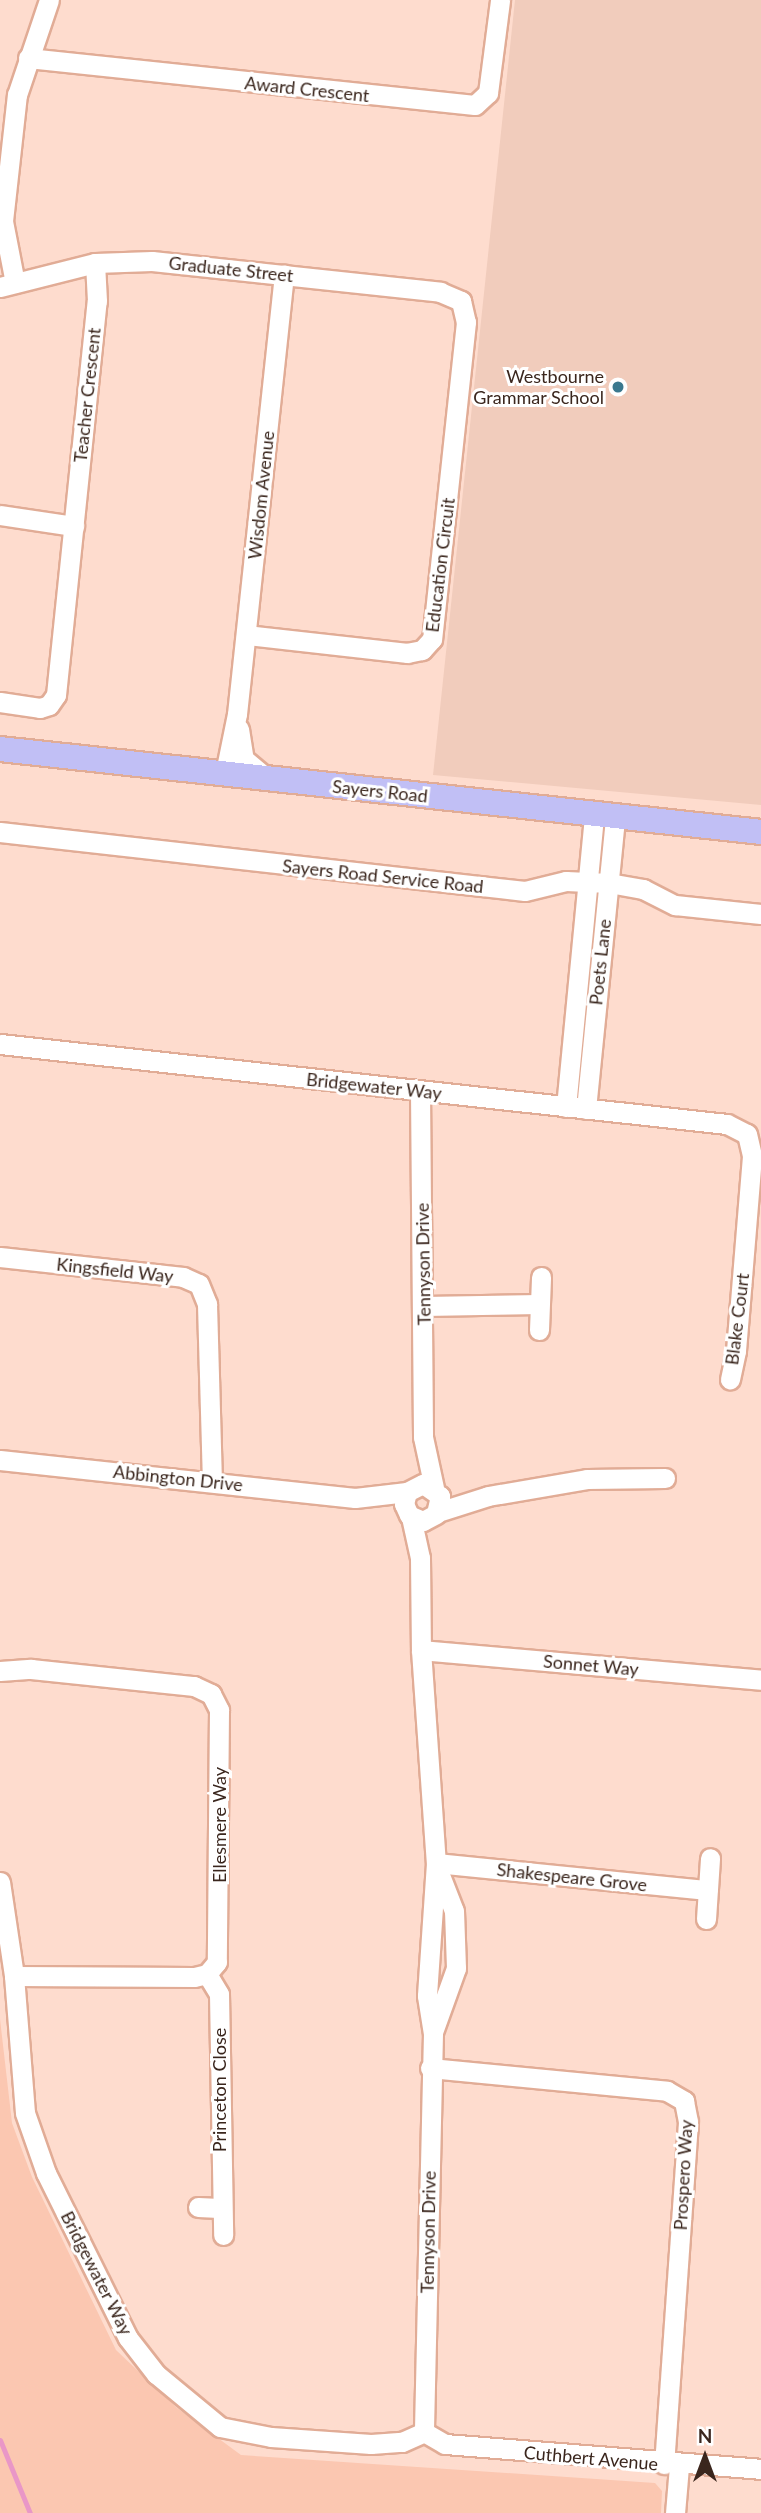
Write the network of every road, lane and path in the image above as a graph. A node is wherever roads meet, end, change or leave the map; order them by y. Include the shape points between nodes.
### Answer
1 (50, 0) edge
2 (500, 0) edge
3 (28, 58) junction
4 (95, 263) junction
5 (284, 275) junction
6 (8, 285) edge
7 (461, 301) joint
8 (0, 515) edge
9 (74, 526) junction
10 (246, 635) junction
11 (0, 702) edge
12 (237, 714) junction
13 (0, 749) edge
14 (225, 774) junction
15 (267, 778) junction
16 (604, 815) junction
17 (0, 832) edge
18 (761, 832) edge
19 (587, 881) junction
20 (609, 883) junction
21 (761, 914) edge
22 (0, 1044) edge
23 (420, 1091) junction
24 (576, 1108) junction
25 (747, 1134) joint
26 (0, 1257) edge
27 (541, 1277) dead end
28 (539, 1304) junction
29 (424, 1306) junction
30 (540, 1330) dead end
31 (730, 1379) dead end
32 (423, 1437) junction
33 (0, 1460) edge
34 (665, 1478) dead end
35 (212, 1481) junction
36 (409, 1489) junction
37 (355, 1498) junction
38 (436, 1502) junction
39 (409, 1515) junction
40 (420, 1558) junction
41 (421, 1650) junction
42 (0, 1671) edge
43 (761, 1680) edge
44 (710, 1858) dead end
45 (436, 1863) junction
46 (0, 1882) edge
47 (708, 1890) junction
48 (706, 1919) dead end
49 (207, 1974) junction
50 (14, 1976) junction
51 (433, 2033) junction
52 (430, 2068) junction
53 (198, 2207) dead end
54 (219, 2208) junction
55 (223, 2235) dead end
56 (424, 2431) junction
57 (672, 2465) junction
58 (761, 2469) edge
59 (675, 2513) edge

1 - 3 street
2 - 3 street, Award Crescent via 491,81 483,101 475,105
3 - 6 street via 17,95 4,221
4 - 5 street, Graduate Street via 152,261
4 - 6 street, Graduate Street
4 - 9 street, Teacher Crescent via 97,301
5 - 7 street, Graduate Street via 440,292
5 - 10 street, Wisdom Avenue
7 - 10 street, Education Circuit via 466,323 432,639 422,650 407,653
8 - 9 street
9 - 11 street, Teacher Crescent via 56,695 40,708
10 - 12 street, Wisdom Avenue
12 - 14 street, Wisdom Avenue
12 - 15 street, Wisdom Avenue via 241,754
13 - 14 main road, Sayers Road
14 - 15 main road, Sayers Road
15 - 16 main road, Sayers Road
16 - 18 main road, Sayers Road
16 - 19 street, Poets Lane
16 - 20 street, Poets Lane
17 - 19 street, Sayers Road Service Road via 525,891
19 - 20 street, Sayers Road Service Road
19 - 24 street, Poets Lane
20 - 21 street, Sayers Road Service Road via 643,889 675,905
20 - 24 street, Poets Lane
22 - 23 street, Bridgewater Way
23 - 24 street, Bridgewater Way
23 - 29 street, Tennyson Drive
24 - 25 street, Bridgewater Way via 727,1124
25 - 31 street, Blake Court via 752,1156
26 - 35 street, Kingsfield Way via 183,1277 199,1284 207,1304
27 - 28 street
28 - 29 street
28 - 30 street
29 - 32 street, Tennyson Drive
32 - 36 street, Tennyson Drive
32 - 38 street, Tennyson Drive
33 - 35 street, Abbington Drive
34 - 38 street via 587,1479
35 - 37 street, Abbington Drive
36 - 37 street, Abbington Drive
36 - 38 street, Abbington Drive via 423,1484
36 - 39 street, Tennyson Drive
37 - 39 street, Abbington Drive
38 - 39 street, Abbington Drive via 423,1521
38 - 40 street, Tennyson Drive
39 - 40 street, Tennyson Drive
40 - 41 street, Tennyson Drive
41 - 43 street, Sonnet Way
41 - 45 street, Tennyson Drive
42 - 49 street, Ellesmere Way via 31,1669 194,1686 211,1694 219,1710 219,1949 217,1962
44 - 47 street
45 - 47 street, Shakespeare Grove
45 - 51 street, Tennyson Drive via 427,1996
45 - 51 street, Tennyson Drive via 454,1911 456,1968
46 - 50 street, Bridgewater Way
47 - 48 street
49 - 50 street
49 - 54 street, Princeton Close via 219,1994
50 - 56 street, Bridgewater Way via 25,2113 46,2173 128,2338 156,2374 220,2427 371,2444 402,2442
51 - 52 street, Tennyson Drive
52 - 56 street, Tennyson Drive
52 - 57 street, Prospero Way via 667,2091 684,2101 688,2122
53 - 54 street
54 - 55 street, Princeton Close
56 - 57 street, Cuthbert Avenue via 445,2444
57 - 58 street, Cuthbert Avenue
57 - 59 street

